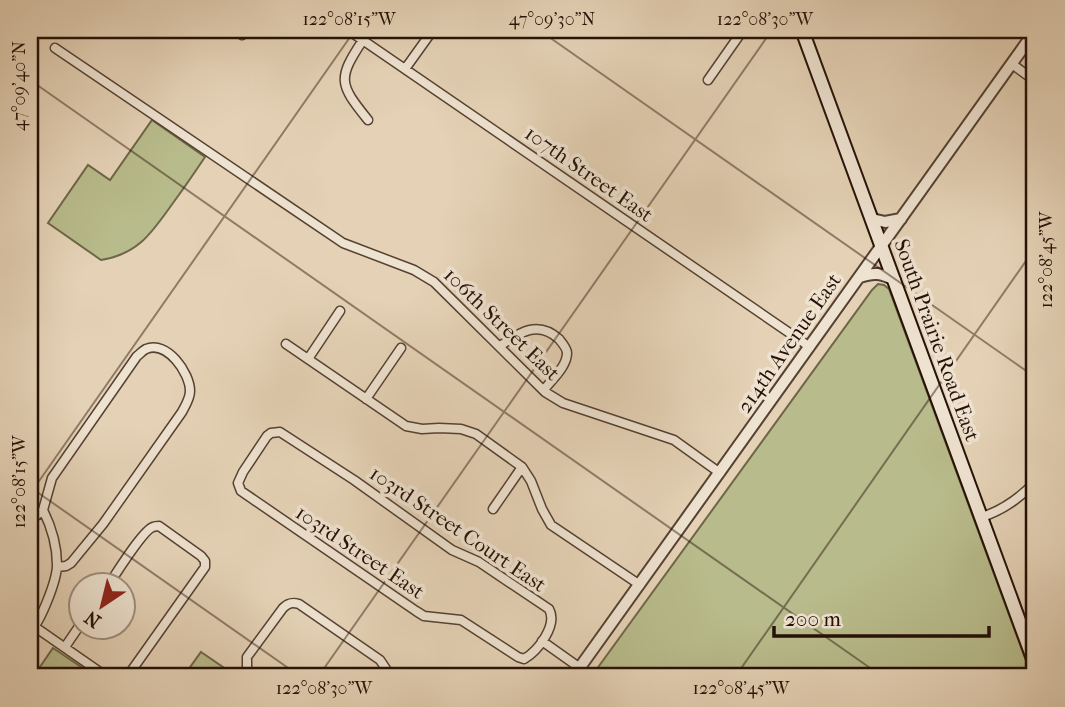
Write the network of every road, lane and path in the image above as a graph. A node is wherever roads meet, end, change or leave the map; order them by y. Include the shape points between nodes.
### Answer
1 (348, 30) edge
2 (433, 30) edge
3 (743, 30) edge
4 (802, 30) edge
5 (1035, 31) edge
6 (363, 40) junction
7 (55, 48) dead end
8 (1012, 64) junction
9 (405, 69) junction
10 (708, 80) dead end
11 (1035, 81) edge
12 (368, 120) dead end
13 (872, 219) junction
14 (901, 219) junction
15 (882, 246) junction
16 (860, 277) junction
17 (895, 280) junction
18 (340, 311) dead end
19 (286, 344) dead end
20 (500, 346) junction
21 (810, 347) junction
22 (401, 348) dead end
23 (307, 359) junction
24 (544, 390) junction
25 (366, 399) junction
26 (280, 432) joint
27 (522, 467) junction
28 (720, 473) junction
29 (1035, 482) edge
30 (493, 509) dead end
31 (43, 510) junction
32 (982, 517) junction
33 (30, 521) edge
34 (57, 567) junction
35 (119, 570) edge
36 (640, 585) junction
37 (32, 629) edge
38 (70, 640) edge
39 (542, 641) junction
40 (65, 647) junction
41 (1035, 664) edge
42 (385, 673) edge
43 (576, 673) edge
44 (107, 677) edge
45 (127, 677) edge
46 (256, 677) edge

1 - 6 street, 107th Street East
2 - 9 street
3 - 10 street
4 - 13 main road, South Prairie Road East
5 - 8 street, 214th Avenue East
6 - 9 street, 107th Street East
6 - 12 street via 344,77 348,94
7 - 20 street, 106th Street East via 343,243 428,277
8 - 11 street
8 - 14 street, 214th Avenue East
9 - 21 street, 107th Street East
13 - 14 street
13 - 15 main road, South Prairie Road East
14 - 15 street, 214th Avenue East
15 - 16 street, 214th Avenue East
15 - 17 main road, South Prairie Road East
16 - 17 street via 879,273
16 - 21 street, 214th Avenue East
17 - 32 main road, South Prairie Road East
18 - 23 street
19 - 23 street
20 - 24 street, 106th Street East
20 - 24 street via 538,328 564,344 567,353 562,367
21 - 28 street, 214th Avenue East
22 - 25 street
23 - 25 street
24 - 28 street, 106th Street East via 563,402 674,440
25 - 27 street via 406,426 469,430
26 - 39 street, 103rd Street Court East via 452,550 479,562 549,609 551,624
26 - 39 street, 103rd Street East via 267,436 238,483 251,499 424,615 461,620 524,659
27 - 30 street
27 - 36 street via 551,525
28 - 36 street, 214th Avenue East
29 - 32 street via 1003,508
31 - 33 street
31 - 34 street
31 - 34 street via 57,471 137,356 154,348 172,355 190,388 182,412 103,524 71,563
32 - 41 main road, South Prairie Road East
34 - 37 street
35 - 45 street via 150,528 159,526 205,561
36 - 43 street, 214th Avenue East
37 - 40 street
38 - 40 street
39 - 43 street
40 - 44 street
42 - 46 street via 380,660 291,603 282,608 247,657 249,673

